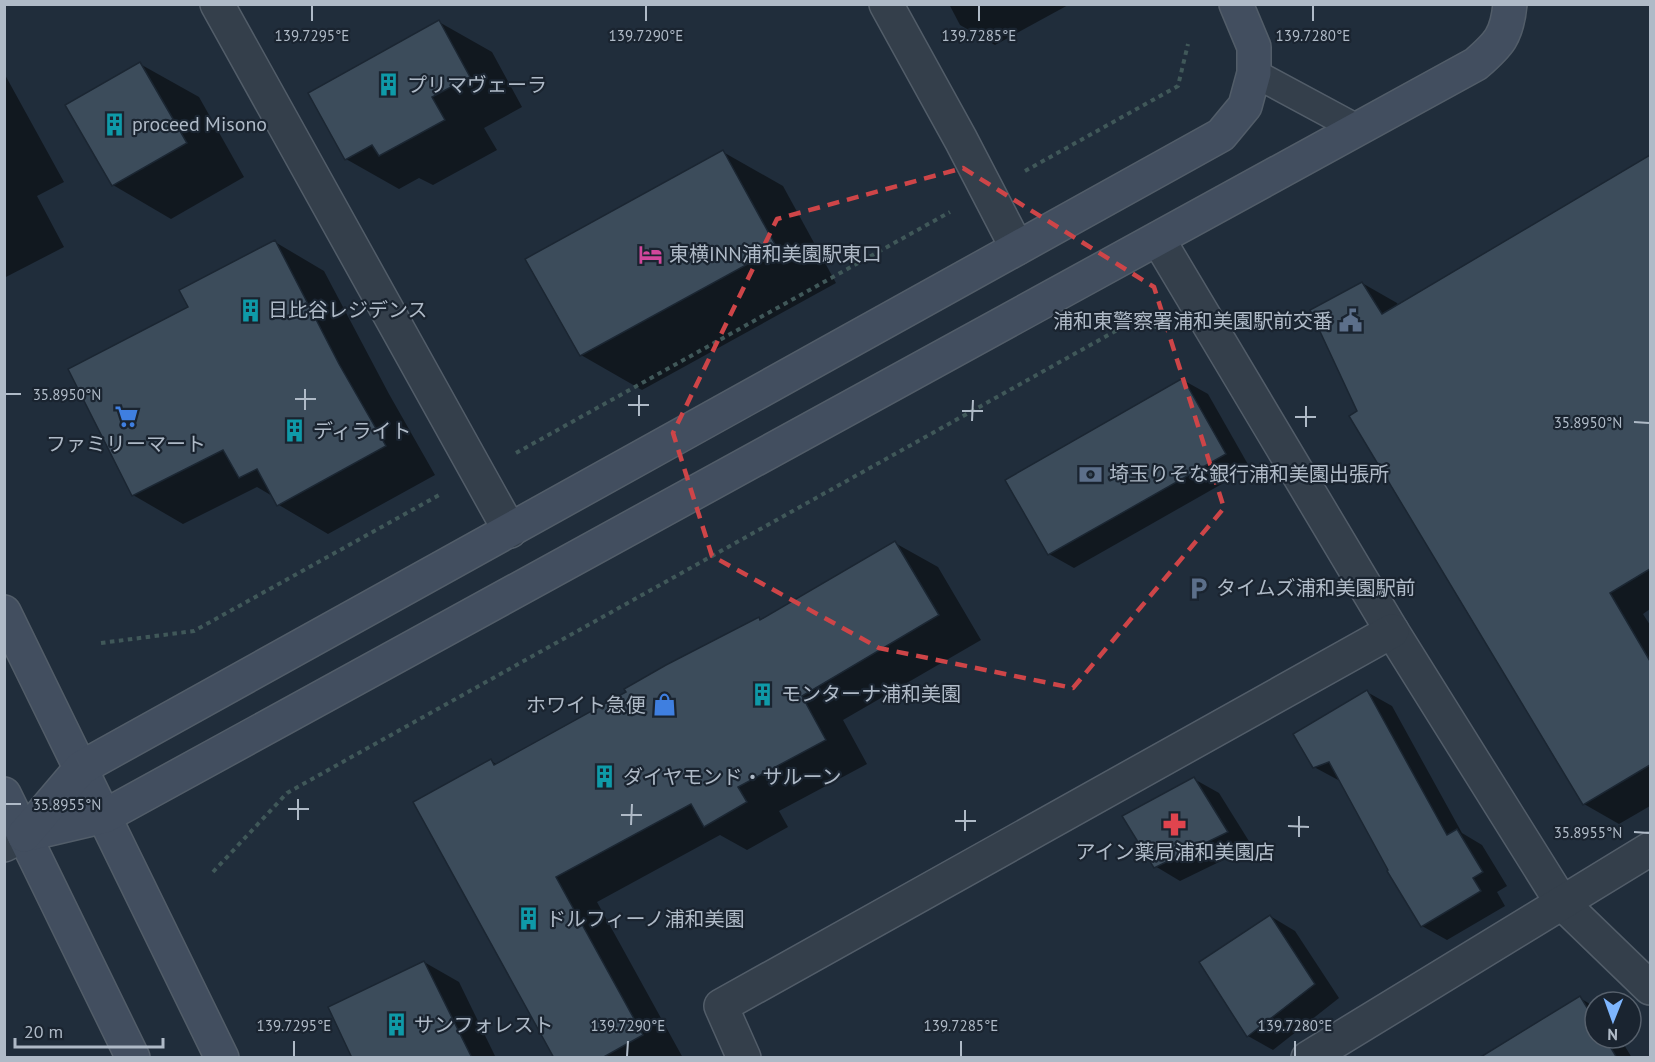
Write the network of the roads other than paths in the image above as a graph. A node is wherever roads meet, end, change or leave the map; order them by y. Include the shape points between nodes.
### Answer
1 (217, 4) edge
2 (886, 4) edge
3 (1236, 4) edge
4 (1510, 4) edge
5 (1254, 73) junction
6 (1358, 129) junction
7 (1158, 239) junction
8 (1017, 249) junction
9 (510, 531) junction
10 (4, 612) edge
11 (1392, 631) junction
12 (81, 768) junction
13 (4, 794) edge
14 (105, 816) junction
15 (14, 840) edge
16 (1650, 849) edge
17 (1562, 903) junction
18 (1650, 988) edge
19 (133, 1058) edge
20 (222, 1058) edge
21 (744, 1058) edge
22 (1308, 1058) edge

1 - 9 street
2 - 8 street
3 - 5 street via 1254,47
4 - 6 street via 1508,23 1498,45 1476,64
5 - 6 lane
5 - 8 street via 1245,106 1221,135
6 - 7 street
7 - 11 street
7 - 14 street
8 - 9 street
9 - 12 street
10 - 12 street
11 - 17 street
11 - 21 street via 721,1006
12 - 14 street
12 - 15 street
13 - 15 street
14 - 15 street
14 - 20 street
15 - 19 street
16 - 17 street
17 - 18 street
17 - 22 street

